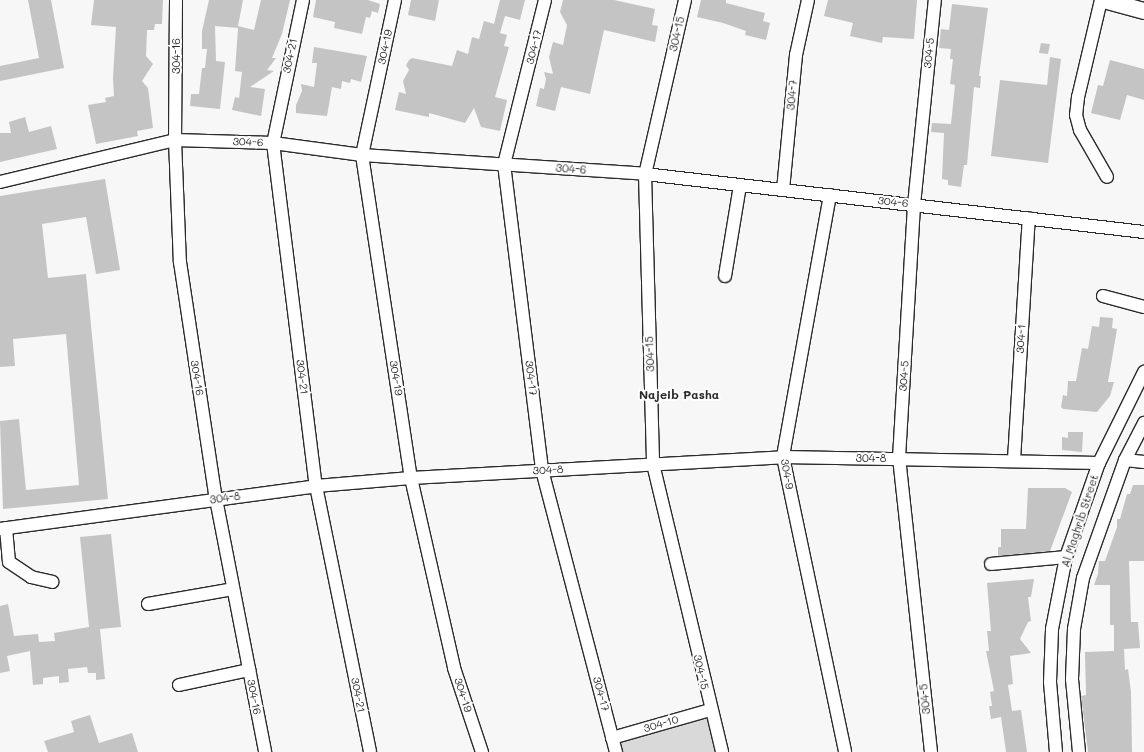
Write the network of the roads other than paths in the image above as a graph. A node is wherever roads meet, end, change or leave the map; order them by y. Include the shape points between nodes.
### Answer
1 (176, 0) edge
2 (303, 0) edge
3 (395, 0) edge
4 (545, 0) edge
5 (685, 0) edge
6 (808, 0) edge
7 (935, 0) edge
8 (1103, 0) edge
9 (1144, 11) edge
10 (175, 140) junction
11 (273, 143) junction
12 (362, 155) junction
13 (504, 164) junction
14 (645, 174) junction
15 (1107, 178) dead end
16 (0, 182) edge
17 (740, 185) junction
18 (783, 190) junction
19 (830, 195) junction
20 (914, 204) junction
21 (1029, 218) junction
22 (1144, 232) edge
23 (725, 276) dead end
24 (1103, 296) dead end
25 (1144, 307) edge
26 (1143, 374) edge
27 (1144, 423) edge
28 (783, 457) junction
29 (899, 458) junction
30 (1014, 460) junction
31 (1125, 460) junction
32 (1144, 462) edge
33 (1099, 463) junction
34 (653, 464) junction
35 (542, 470) junction
36 (411, 478) junction
37 (316, 486) junction
38 (216, 499) junction
39 (3, 529) edge
40 (1066, 557) junction
41 (991, 564) dead end
42 (52, 582) dead end
43 (233, 589) junction
44 (148, 604) dead end
45 (249, 670) junction
46 (179, 685) dead end
47 (710, 710) junction
48 (612, 738) junction
49 (265, 752) edge
50 (370, 752) edge
51 (482, 752) edge
52 (616, 752) edge
53 (722, 752) edge
54 (846, 752) edge
55 (931, 752) edge
56 (1056, 752) edge
57 (1079, 752) edge

1 - 10 street, 304-16
2 - 11 street, 304-21
3 - 12 street, 304-19
4 - 13 street, 304-17
5 - 14 street, 304-15
6 - 18 street, 304-7 via 796,55
7 - 20 street, 304-5
8 - 9 main road
8 - 15 street via 1078,97 1076,115 1080,130
10 - 11 street, 304-6
10 - 16 street, 304-6
10 - 38 street, 304-16 via 180,262
11 - 12 street, 304-6
11 - 37 street, 304-21
12 - 13 street, 304-6
12 - 36 street, 304-19
13 - 14 street, 304-6
13 - 35 street, 304-17
14 - 17 street, 304-6
14 - 34 street, 304-15
17 - 18 street, 304-6
17 - 23 street
18 - 19 street, 304-6
19 - 20 street, 304-6
19 - 28 street, 304-9
20 - 21 street, 304-6
20 - 29 street, 304-5
21 - 22 street, 304-6
21 - 30 street, 304-1
24 - 25 street
26 - 33 street, Al Maghrib Street
27 - 31 street, Al Maghrib Street
28 - 29 street, 304-8
28 - 34 street, 304-8
28 - 54 street, 304-9
29 - 30 street, 304-8
29 - 55 street, 304-5
30 - 33 street, 304-8
31 - 32 street
31 - 57 street, Al Maghrib Street via 1083,578 1074,629 1072,680
33 - 40 street, Al Maghrib Street
34 - 35 street, 304-8
34 - 47 street, 304-15
35 - 36 street, 304-8
35 - 48 street, 304-17
36 - 37 street, 304-8
36 - 51 street, 304-19 via 454,668
37 - 38 street, 304-8
37 - 50 street, 304-21
38 - 39 street, 304-8
38 - 43 street, 304-16
39 - 42 street via 9,562 31,577
40 - 41 street
40 - 56 street, Al Maghrib Street via 1052,629 1050,682
43 - 44 street
43 - 45 street, 304-16
45 - 46 street
45 - 49 street, 304-16
47 - 48 street, 304-10
47 - 53 street, 304-15
48 - 52 street, 304-17

